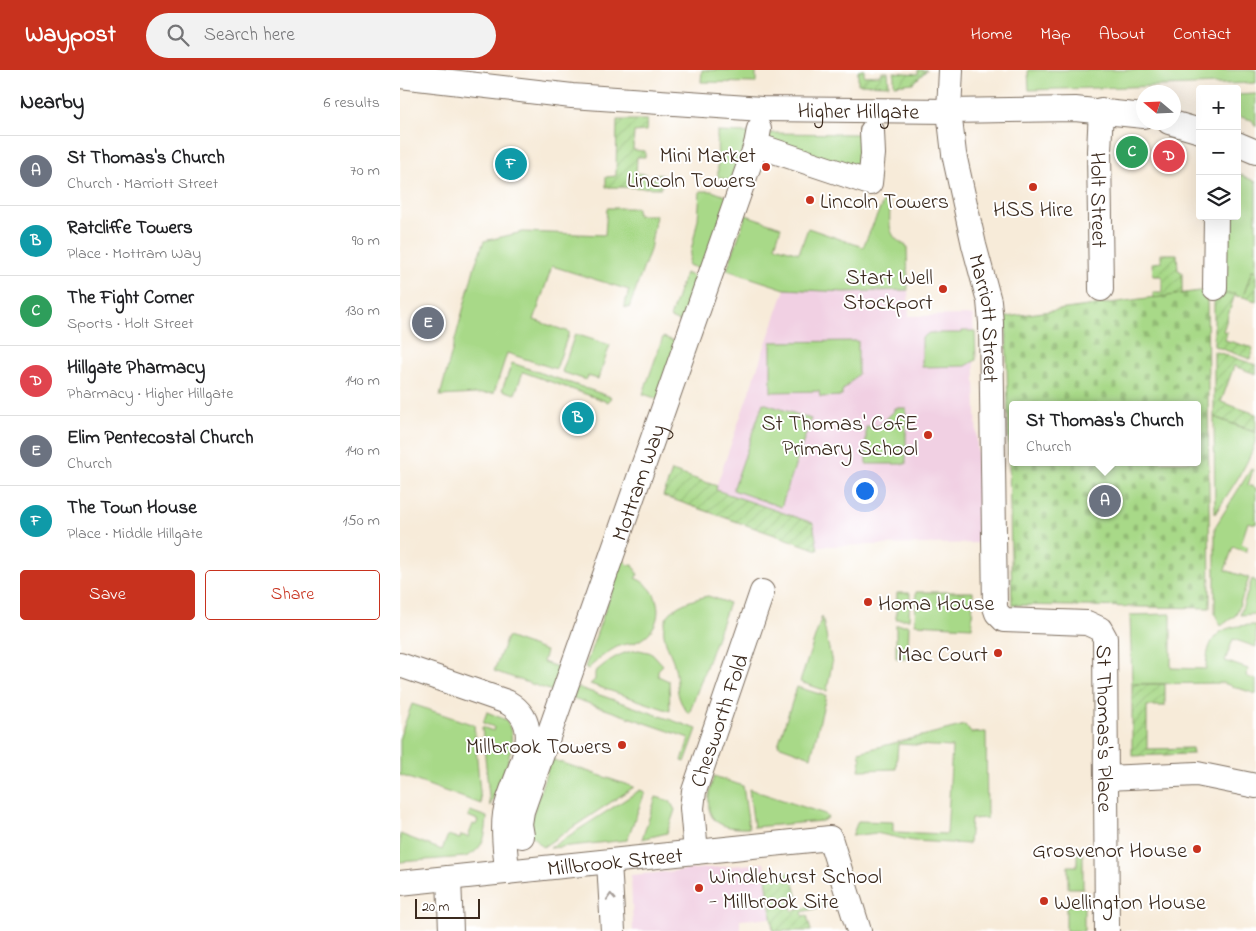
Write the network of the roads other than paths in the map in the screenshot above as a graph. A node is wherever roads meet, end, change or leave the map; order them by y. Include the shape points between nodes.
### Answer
1 (951, 70) edge
2 (400, 76) edge
3 (455, 76) edge
4 (523, 80) edge
5 (1101, 110) junction
6 (949, 111) junction
7 (1136, 115) edge
8 (1181, 125) edge
9 (1197, 130) edge
10 (872, 131) dead end
11 (1241, 146) edge
12 (1256, 152) edge
13 (1216, 220) edge
14 (1215, 288) dead end
15 (1101, 289) dead end
16 (762, 592) dead end
17 (1000, 617) joint
18 (400, 665) edge
19 (1106, 778) junction
20 (1256, 786) edge
21 (522, 836) dead end
22 (696, 852) junction
23 (609, 862) junction
24 (507, 872) junction
25 (449, 878) junction
26 (400, 883) edge
27 (451, 931) edge
28 (613, 931) edge
29 (859, 931) edge
30 (1107, 931) edge

1 - 6 street, Marriott Street
2 - 3 street, Higher Hillgate
3 - 4 street, Higher Hillgate
4 - 6 street, Higher Hillgate via 572,96 762,109
5 - 6 street, Higher Hillgate
5 - 7 street, Higher Hillgate
5 - 15 street, Holt Street
6 - 17 street, Marriott Street via 959,180 991,323 996,607
8 - 9 street
10 - 21 street, Mottram Way via 870,182 757,137 522,811
11 - 12 street
13 - 14 street
16 - 22 street, Chesworth Fold via 694,791 692,808
17 - 19 street, St Thomas's Place via 1087,623 1103,633
18 - 24 street via 507,702 525,720 529,730 528,743 505,814
19 - 20 street via 1197,774
19 - 30 street, St Thomas's Place
22 - 23 street, Millbrook Street
22 - 29 street, Millbrook Street via 830,838
23 - 24 street, Millbrook Street
28 -> 23 street
24 - 25 street, Millbrook Street
25 - 26 street, Millbrook Street
25 - 27 street

